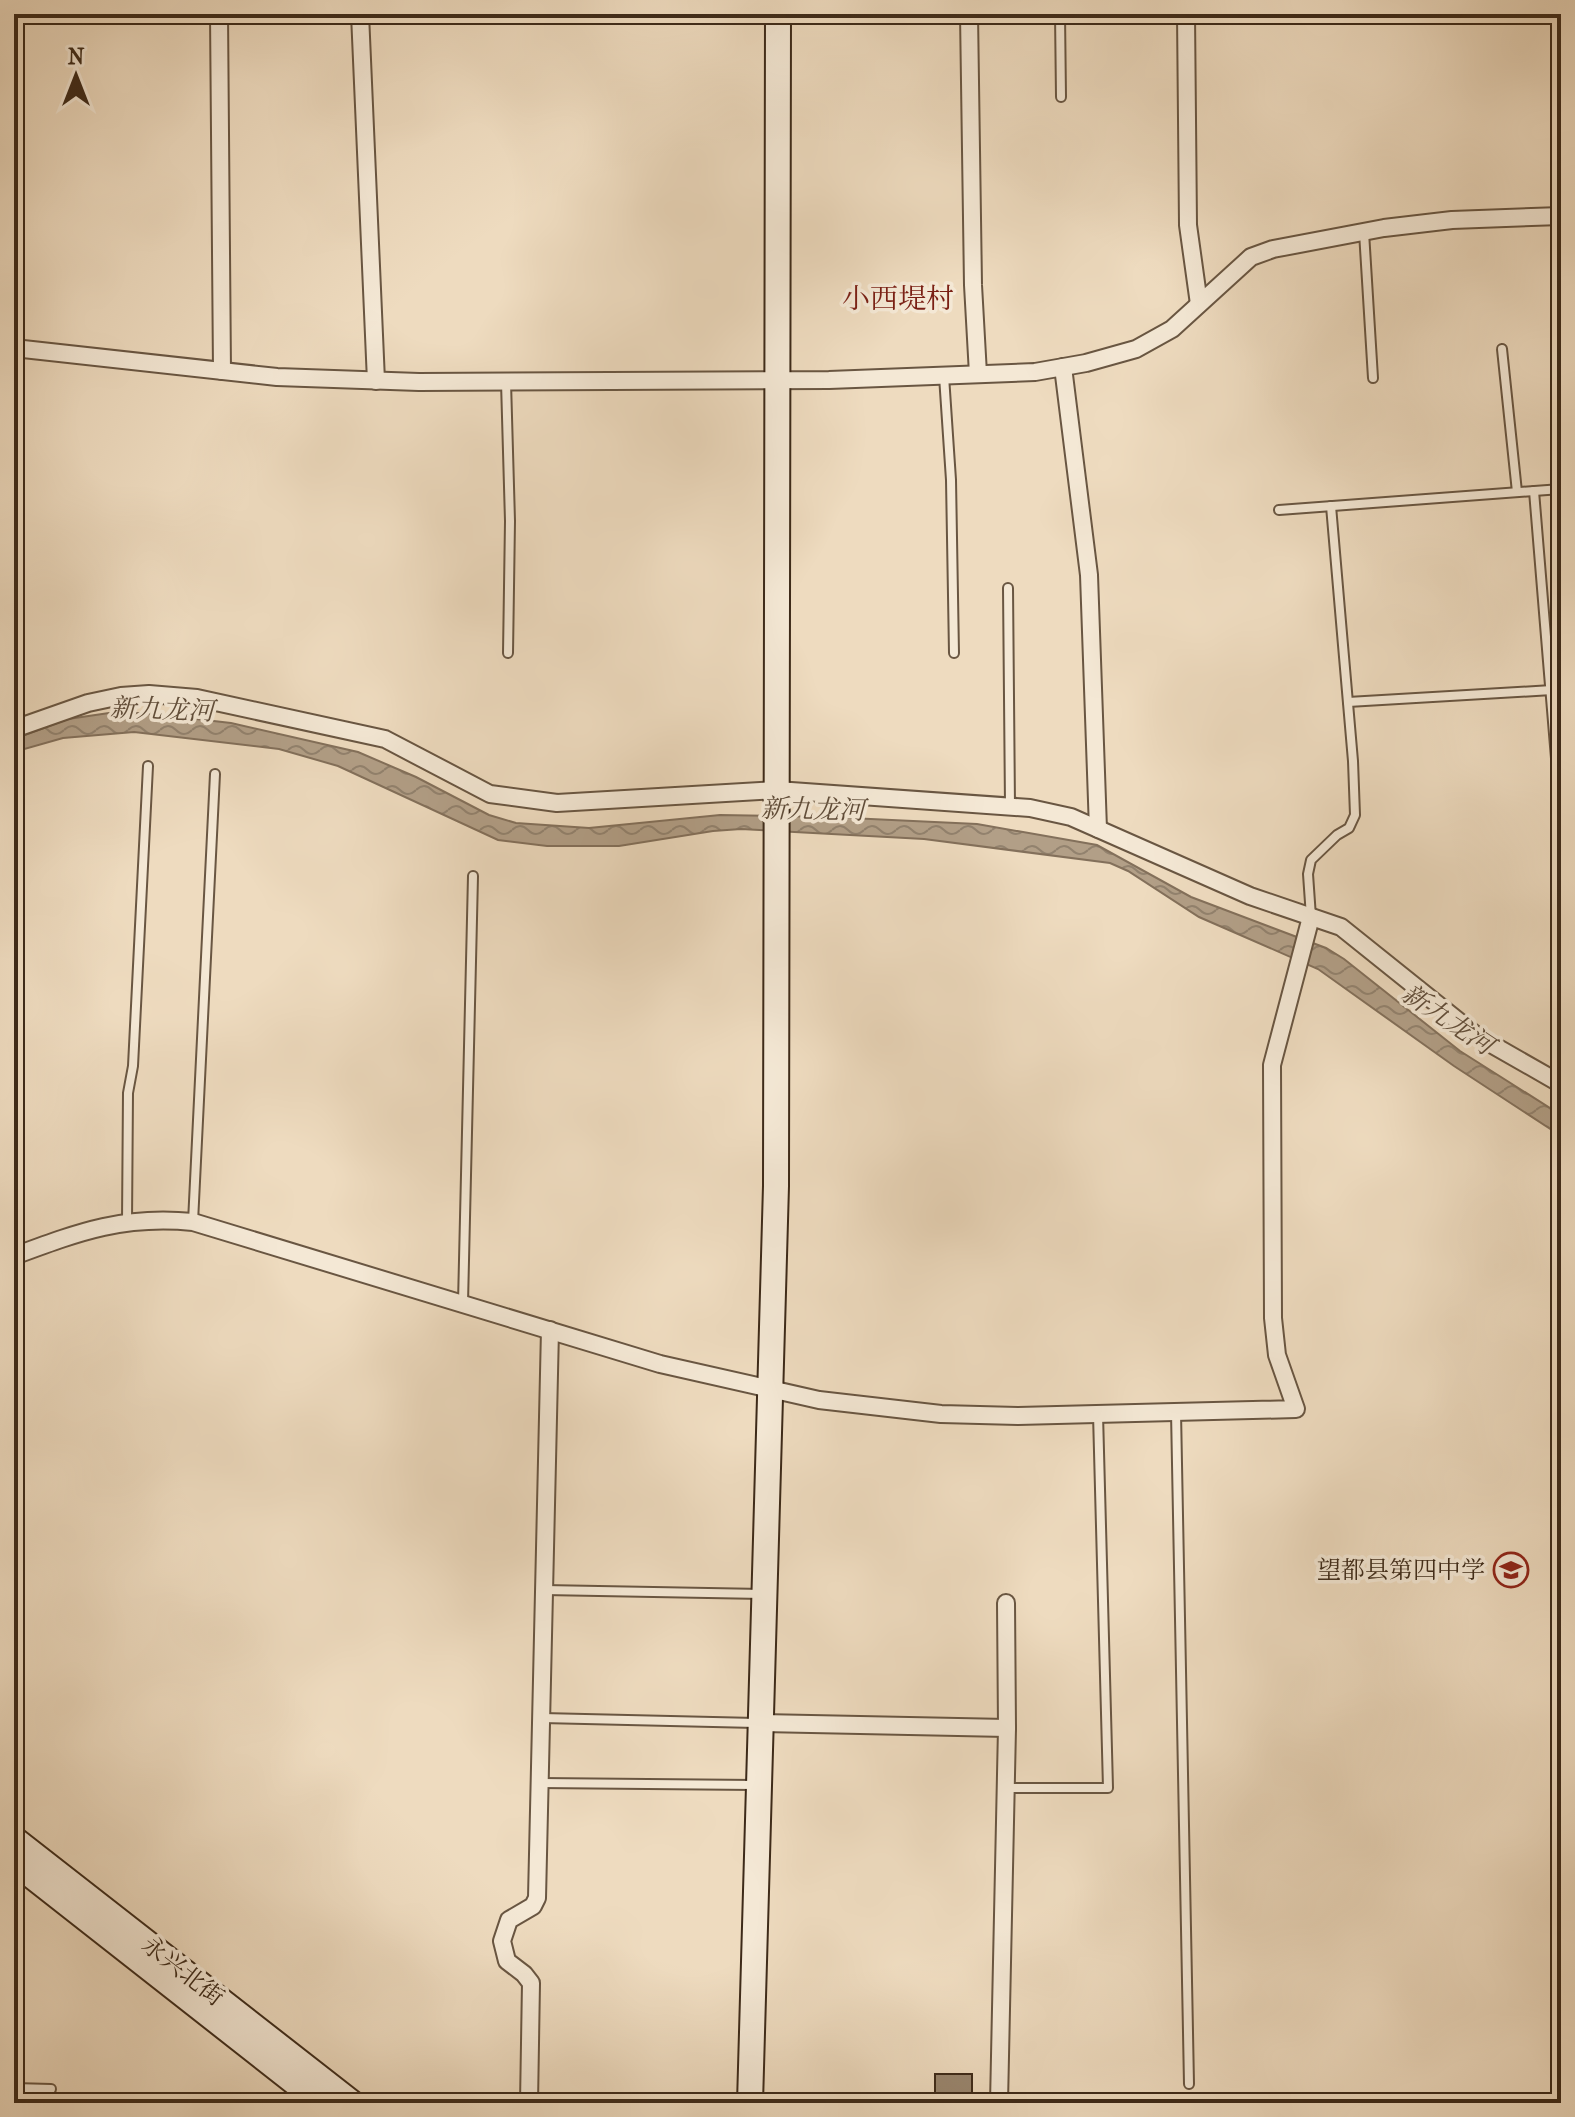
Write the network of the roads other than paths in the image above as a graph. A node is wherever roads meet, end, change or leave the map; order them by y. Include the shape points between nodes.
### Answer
1 (219, 14) edge
2 (360, 14) edge
3 (778, 14) edge
4 (969, 14) edge
5 (1060, 14) edge
6 (1186, 14) edge
7 (1061, 97) dead end
8 (1561, 216) edge
9 (1364, 232) junction
10 (1199, 304) junction
11 (14, 348) edge
12 (1502, 349) dead end
13 (1063, 367) junction
14 (222, 371) junction
15 (978, 374) junction
16 (944, 375) junction
17 (1373, 378) dead end
18 (777, 380) junction
19 (376, 381) junction
20 (506, 382) junction
21 (1561, 489) edge
22 (1534, 491) junction
23 (1517, 492) junction
24 (1331, 506) junction
25 (1279, 510) dead end
26 (1008, 588) dead end
27 (508, 653) dead end
28 (954, 653) dead end
29 (1552, 690) junction
30 (1348, 702) junction
31 (14, 729) edge
32 (148, 766) dead end
33 (215, 774) dead end
34 (777, 790) junction
35 (1010, 806) junction
36 (1561, 819) edge
37 (1098, 829) junction
38 (473, 876) dead end
39 (1311, 917) junction
40 (1561, 1084) edge
41 (127, 1221) junction
42 (193, 1222) junction
43 (14, 1256) edge
44 (463, 1304) junction
45 (550, 1330) junction
46 (770, 1389) junction
47 (1176, 1412) junction
48 (1098, 1414) junction
49 (544, 1590) junction
50 (764, 1594) junction
51 (1006, 1603) dead end
52 (541, 1718) junction
53 (760, 1723) junction
54 (1007, 1728) junction
55 (540, 1783) junction
56 (758, 1785) junction
57 (1006, 1788) junction
58 (14, 1839) edge
59 (14, 1862) edge
60 (1189, 2084) dead end
61 (14, 2088) edge
62 (51, 2089) dead end
63 (321, 2103) edge
64 (352, 2103) edge
65 (529, 2103) edge
66 (750, 2103) edge
67 (999, 2103) edge

1 - 14 street
2 - 19 street
3 - 18 street
4 - 15 street
5 - 7 lane
6 - 10 street via 1188,225
8 - 9 street via 1452,220
9 - 10 street via 1251,257
9 - 17 lane
10 - 13 street via 1172,329 1136,349
11 - 14 street
12 - 23 lane
13 - 15 street
13 - 37 street via 1089,575
14 - 19 street
15 - 16 street
16 - 18 street
16 - 28 lane
18 - 20 street
18 - 34 street
19 - 20 street
20 - 27 lane
21 - 22 lane
22 - 23 lane
22 - 29 lane
23 - 24 lane
24 - 25 lane
24 - 30 lane
26 - 35 lane
29 - 30 lane
29 - 36 lane
30 - 39 lane via 1355,815 1349,828 1311,860
31 - 34 street via 88,703 149,694 197,698 385,739 490,794 557,803
32 - 41 lane via 128,1093
33 - 42 lane
34 - 35 street
34 - 46 street
35 - 37 street via 1071,817
37 - 39 street
38 - 44 lane
39 - 40 street via 1341,927 1477,1036
39 - 47 street via 1272,1065 1273,1318 1277,1355 1296,1409
41 - 42 street
41 - 43 street via 80,1231
42 - 44 street
44 - 45 street
45 - 46 street via 660,1364
45 - 49 street
46 - 48 street via 941,1414
46 - 50 street
47 - 48 street
47 - 60 lane
48 - 57 lane via 1108,1788
49 - 50 lane
49 - 52 street
50 - 53 street
51 - 54 street
52 - 53 lane
52 - 55 street
53 - 54 street
53 - 56 street
54 - 57 street
55 - 56 lane
55 - 65 street via 537,1898 509,1920 502,1941 507,1961 531,1983
56 - 66 street
57 - 67 street
58 - 64 street, 永兴北街
59 - 63 street, 永兴北街
61 - 62 lane

